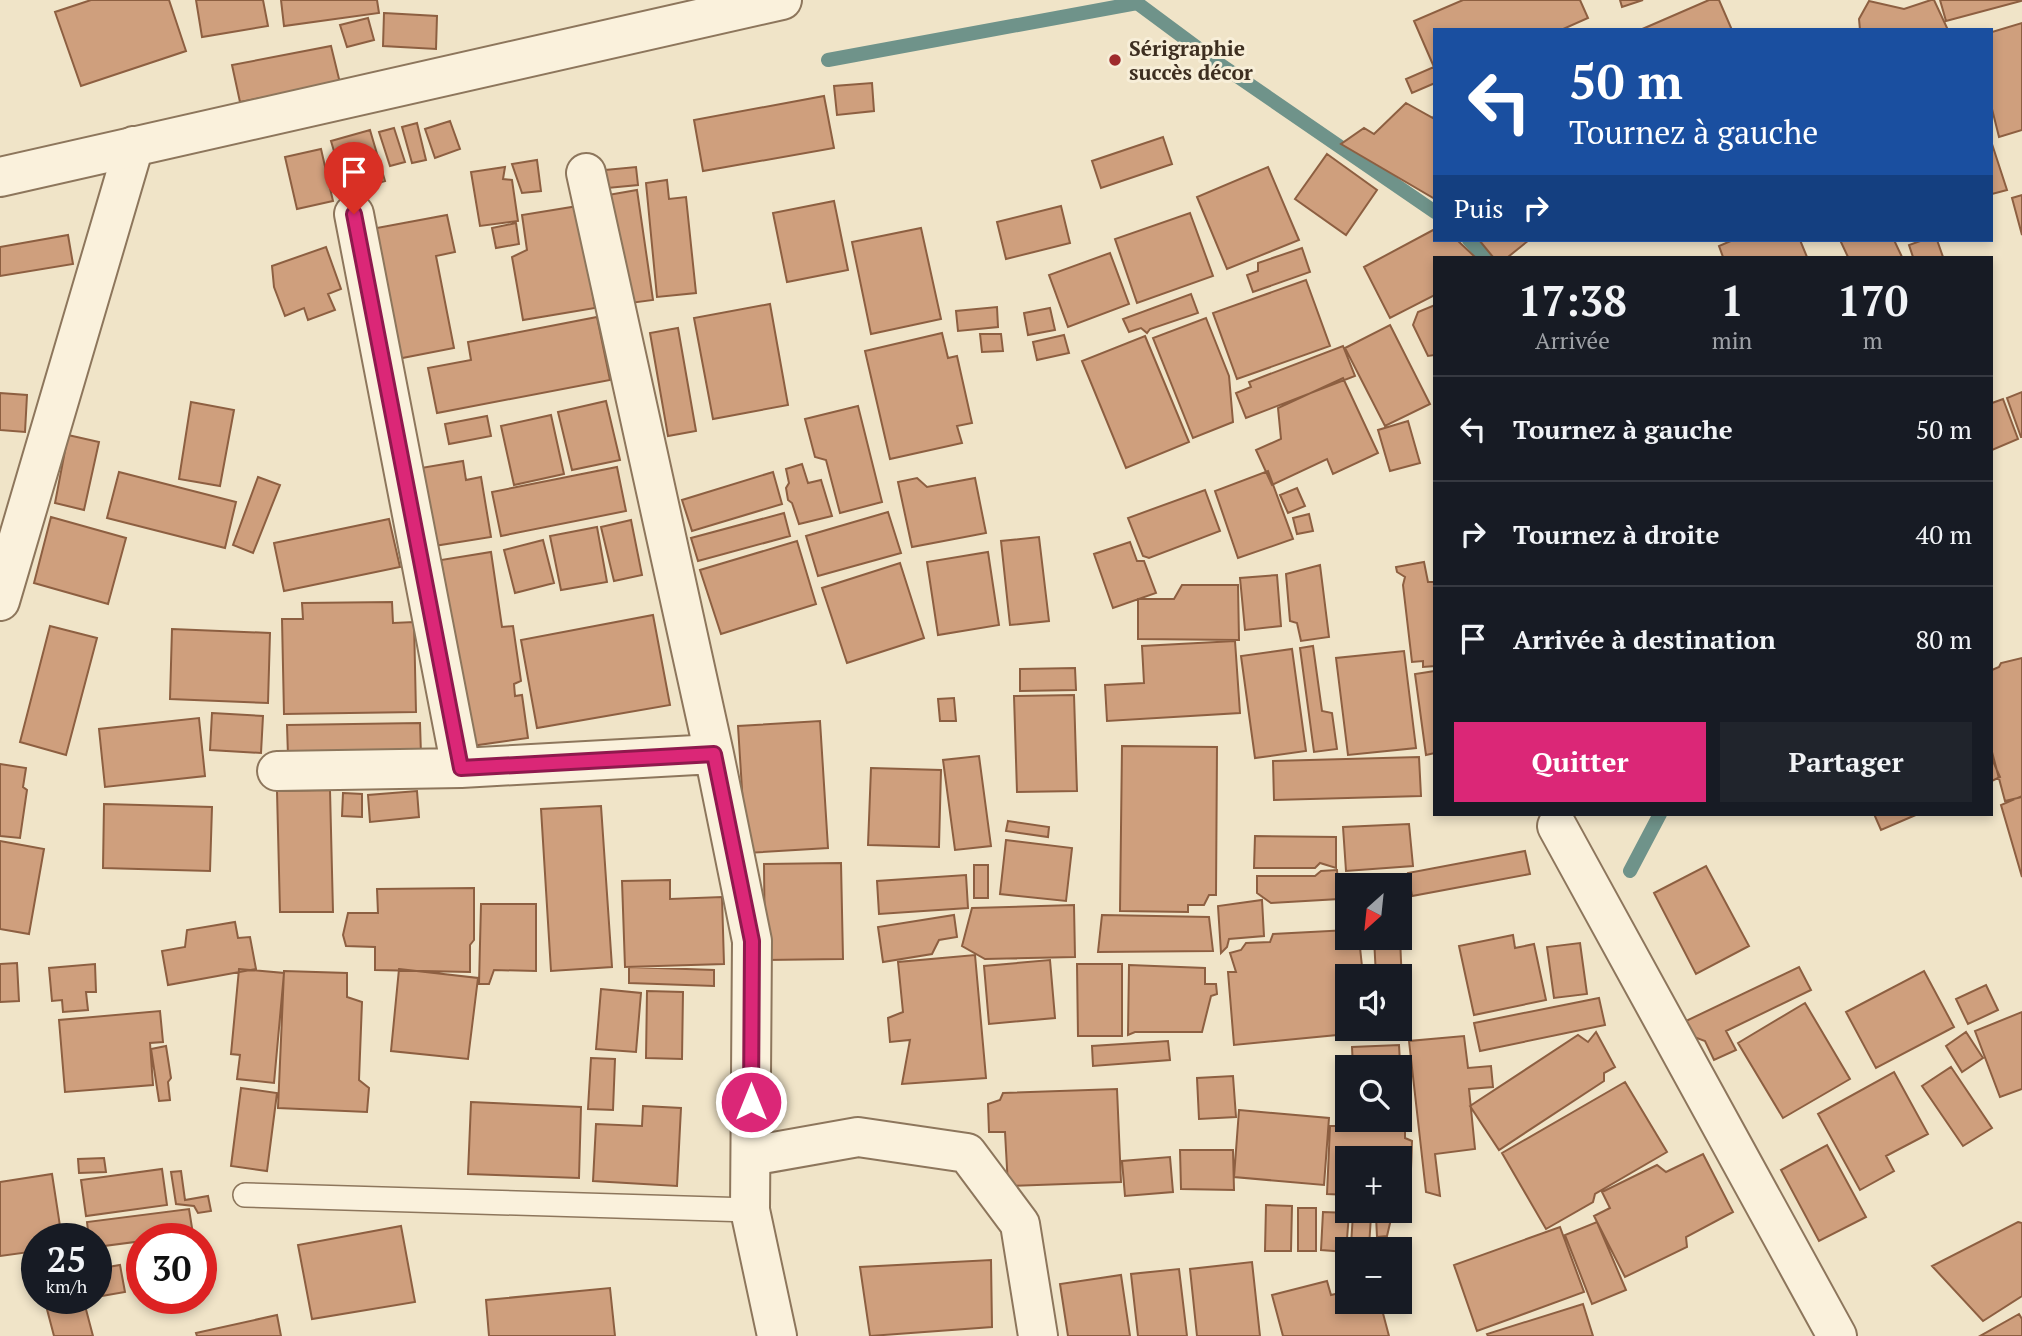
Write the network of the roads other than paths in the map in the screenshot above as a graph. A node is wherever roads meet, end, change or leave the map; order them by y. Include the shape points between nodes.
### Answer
1 (782, 0) edge
2 (134, 146) junction
3 (586, 173) dead end
4 (0, 177) edge
5 (354, 214) dead end
6 (0, 601) edge
7 (714, 754) junction
8 (461, 768) junction
9 (277, 771) dead end
10 (1558, 825) dead end
11 (751, 1156) junction
12 (245, 1195) dead end
13 (750, 1210) junction
14 (777, 1336) edge
15 (1038, 1336) edge
16 (1837, 1336) edge

1 - 2 street
2 - 4 street
2 - 6 street
3 - 7 street
5 - 8 street
7 - 8 street
7 - 11 street via 752,941
8 - 9 street
10 - 16 street
11 - 13 street
11 - 15 street via 858,1137 967,1153 1020,1224
12 - 13 lane
13 - 14 street

